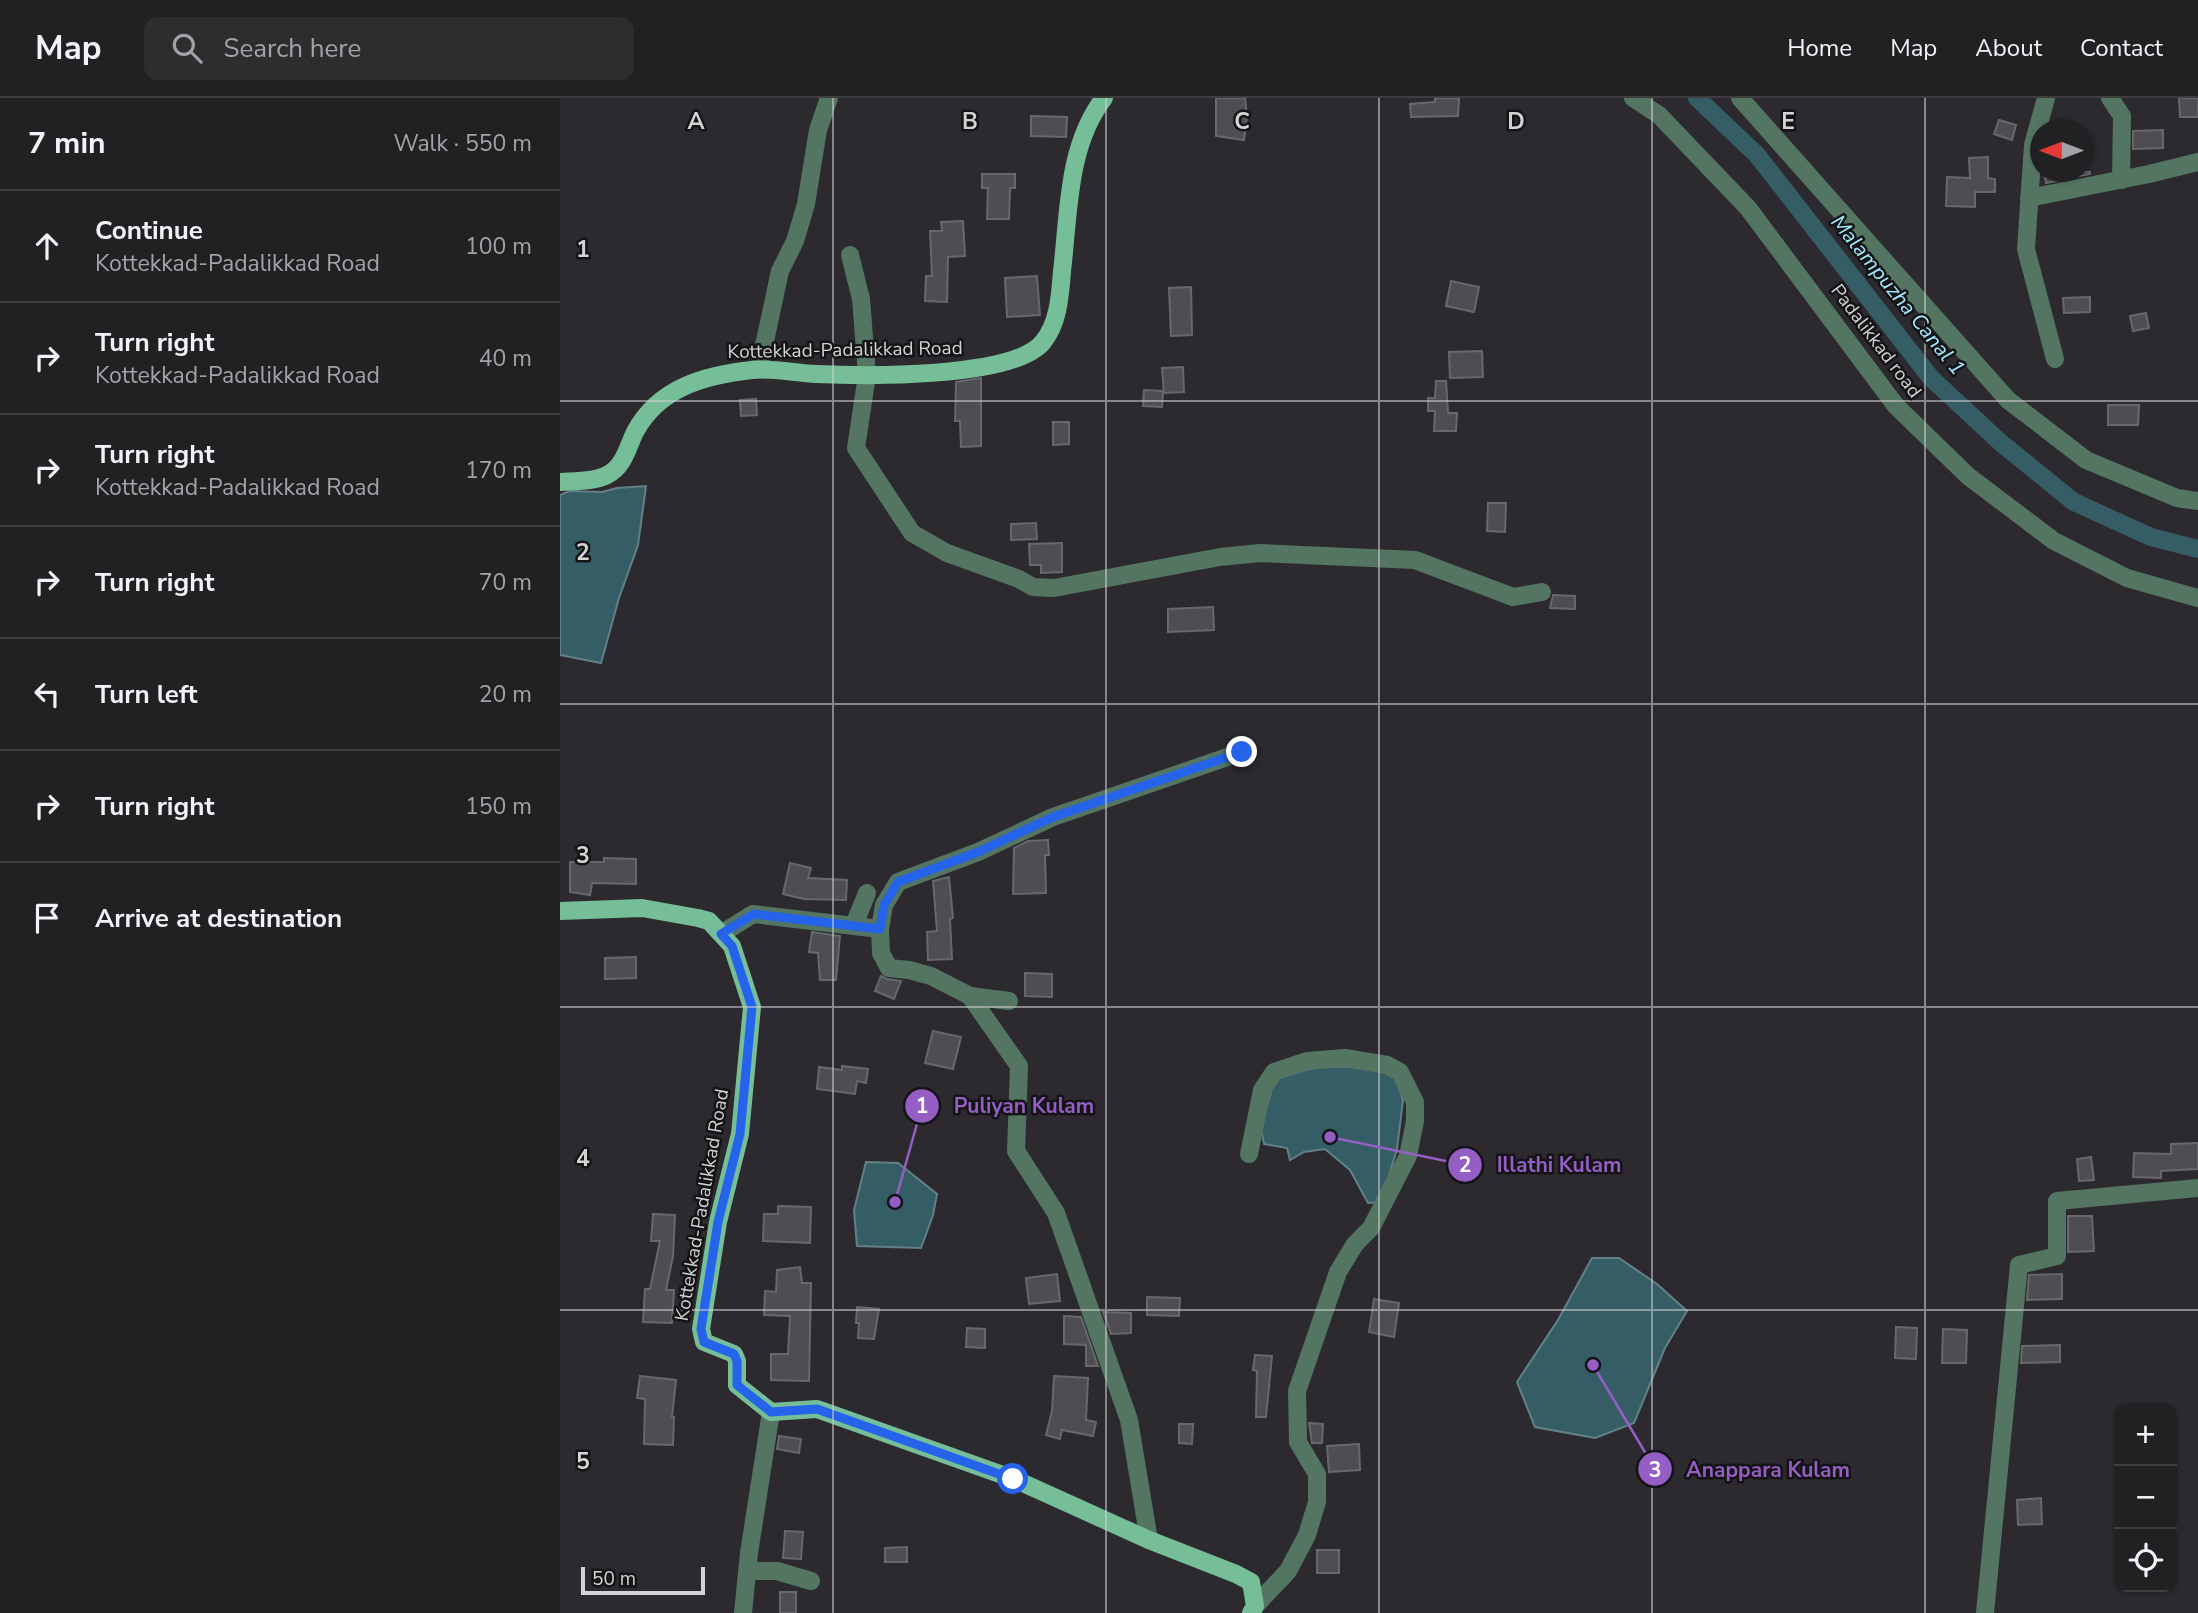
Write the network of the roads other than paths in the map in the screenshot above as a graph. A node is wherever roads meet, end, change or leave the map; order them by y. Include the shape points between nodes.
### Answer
1 (829, 98) edge
2 (1104, 98) edge
3 (1633, 98) edge
4 (1740, 98) edge
5 (2046, 98) edge
6 (2110, 98) edge
7 (2198, 162) edge
8 (2121, 180) junction
9 (2029, 198) junction
10 (850, 255) dead end
11 (2055, 359) dead end
12 (759, 369) junction
13 (867, 375) junction
14 (560, 482) edge
15 (2198, 501) edge
16 (1542, 592) dead end
17 (2198, 598) edge
18 (1242, 752) dead end
19 (867, 893) dead end
20 (560, 911) edge
21 (854, 925) junction
22 (880, 929) junction
23 (721, 934) junction
24 (970, 996) junction
25 (1009, 1001) dead end
26 (1249, 1154) dead end
27 (2198, 1188) edge
28 (771, 1412) junction
29 (1149, 1539) junction
30 (748, 1571) junction
31 (811, 1581) dead end
32 (1253, 1609) edge
33 (743, 1613) edge
34 (1986, 1613) edge

1 - 12 street via 818,130 806,204 780,271
2 - 13 main road, Kottekkad-Padalikkad Road via 1091,114 1077,152 1059,303 1042,344 1027,354 966,370
3 - 17 street, Padalikkad road via 1658,115 1748,208 1896,406 1968,476 2054,541 2127,578
4 - 15 street via 2008,400 2086,460 2177,498
5 - 9 street via 2033,145
6 - 8 street via 2122,116
7 - 8 street
8 - 9 street
9 - 11 street via 2026,249
10 - 13 street via 861,299
12 - 13 main road, Kottekkad-Padalikkad Road
12 - 14 main road, Kottekkad-Padalikkad Road via 689,382 652,409 618,467 607,475
13 - 16 street via 856,448 912,533 1033,587 1054,588 1260,553 1415,560 1513,597
18 - 22 street via 1053,817 898,882 884,905
19 - 21 street
20 - 23 main road via 642,908 709,922
21 - 22 street
21 - 23 street via 754,914
22 - 24 street via 881,953 889,968 930,976
23 - 28 main road, Kottekkad-Padalikkad Road via 732,946 752,1007 740,1134 718,1222 702,1335 704,1342 734,1354 737,1385
24 - 25 street
24 - 29 street via 1019,1066 1016,1152 1056,1213 1129,1420
26 - 32 street via 1262,1090 1274,1072 1307,1061 1345,1058 1387,1065 1401,1072 1415,1102 1408,1156 1371,1228 1338,1272 1297,1391 1298,1442 1317,1474 1317,1502 1307,1535 1289,1571
27 - 34 street via 2057,1201 2057,1256 2019,1265
28 - 29 main road via 817,1409 1013,1479
28 - 30 street
29 - 32 main road via 1251,1583
30 - 31 street via 777,1571
30 - 33 street

